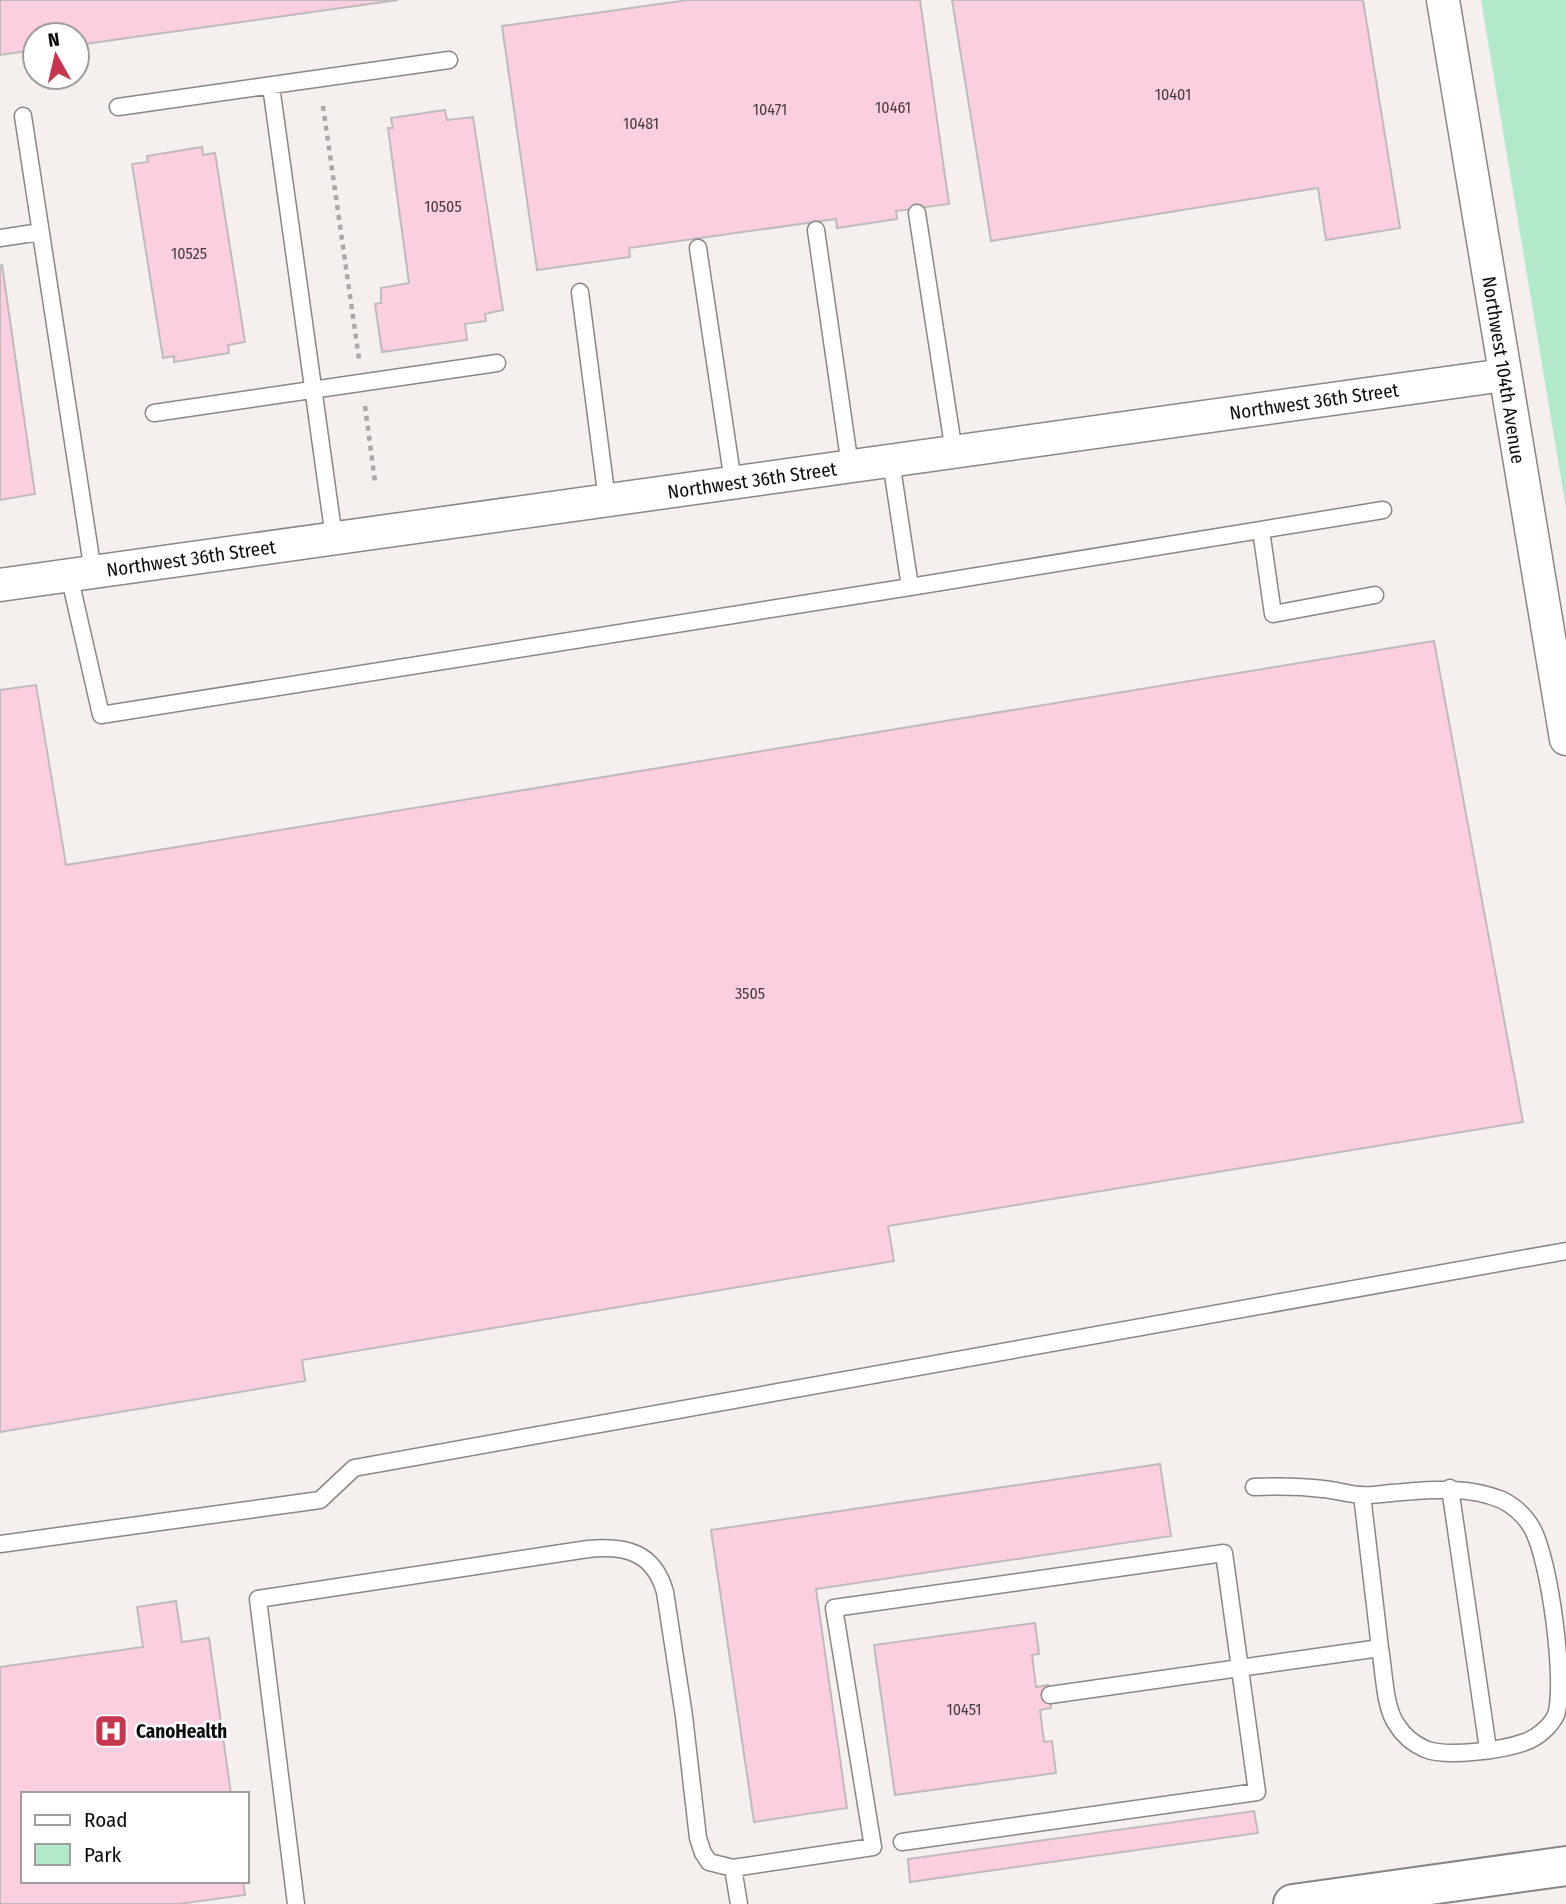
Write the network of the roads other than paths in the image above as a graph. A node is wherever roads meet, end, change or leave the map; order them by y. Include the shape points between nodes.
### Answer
1 (1443, 0) edge
2 (449, 60) dead end
3 (271, 86) junction
4 (118, 107) dead end
5 (23, 116) dead end
6 (917, 213) dead end
7 (816, 230) dead end
8 (40, 232) junction
9 (0, 238) edge
10 (698, 248) dead end
11 (580, 292) dead end
12 (497, 363) dead end
13 (1504, 375) junction
14 (313, 390) junction
15 (154, 413) dead end
16 (954, 452) junction
17 (891, 461) junction
18 (850, 466) junction
19 (733, 482) junction
20 (607, 500) junction
21 (1383, 510) dead end
22 (1261, 530) junction
23 (334, 538) junction
24 (81, 573) junction
25 (0, 585) edge
26 (910, 587) junction
27 (1375, 595) dead end
28 (1566, 739) edge
29 (1566, 1251) edge
30 (1254, 1486) dead end
31 (1450, 1488) junction
32 (1362, 1495) junction
33 (0, 1544) edge
34 (1380, 1648) junction
35 (1239, 1668) junction
36 (1049, 1695) dead end
37 (1488, 1749) junction
38 (902, 1842) dead end
39 (1566, 1866) edge
40 (733, 1868) junction
41 (296, 1904) edge
42 (739, 1904) edge
43 (1293, 1904) edge

1 - 13 street, Northwest 104th Avenue
2 - 3 lane
3 - 4 lane
3 - 14 lane
5 - 8 lane
6 - 16 lane
7 - 18 lane
8 - 9 lane
8 - 24 lane
10 - 19 lane
11 - 20 lane
12 - 14 lane
13 - 16 street, Northwest 36th Street
13 - 28 street, Northwest 104th Avenue
14 - 15 lane
14 - 23 lane
16 - 17 street, Northwest 36th Street
17 - 18 street, Northwest 36th Street
17 - 26 lane
18 - 19 street, Northwest 36th Street
19 - 20 street, Northwest 36th Street
20 - 23 street, Northwest 36th Street
21 - 22 lane
22 - 26 lane
22 - 27 lane via 1273,614
23 - 24 street, Northwest 36th Street
24 - 25 street, Northwest 36th Street
24 - 26 lane via 101,715
29 - 33 lane via 354,1468 320,1500
30 - 32 lane
31 - 32 lane
31 - 37 lane
31 - 37 lane via 1504,1501 1520,1511 1533,1528 1545,1560 1559,1637 1563,1690 1557,1714 1545,1730 1527,1742
32 - 34 lane
34 - 35 lane
34 - 37 lane via 1390,1713 1410,1739 1447,1753
35 - 36 lane
35 - 38 lane via 1257,1792
35 - 40 lane via 1224,1553 834,1608 873,1847
39 - 43 street
40 - 41 lane via 709,1862 698,1838 661,1578 633,1551 604,1547 258,1599
40 - 42 lane

